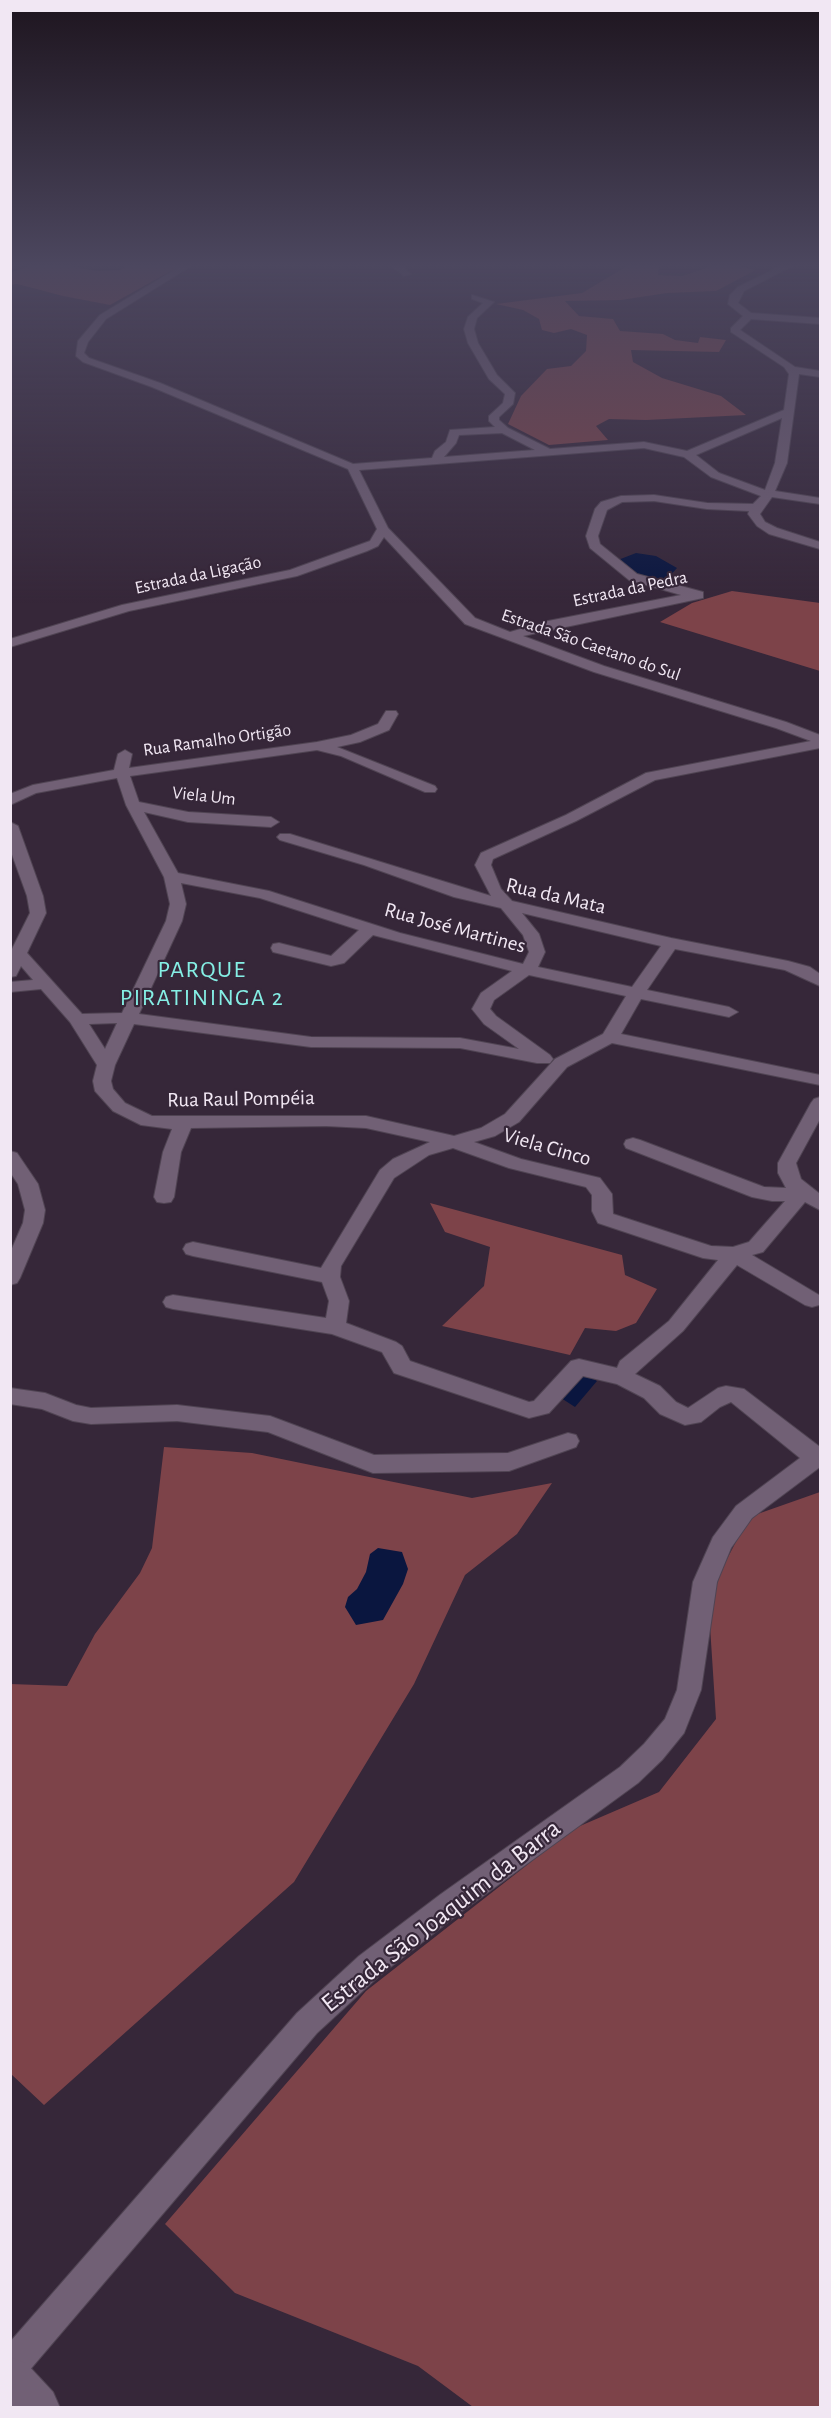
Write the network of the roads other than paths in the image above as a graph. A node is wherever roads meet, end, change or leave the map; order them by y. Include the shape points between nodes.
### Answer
1 (139, 379) edge
2 (494, 379) edge
3 (794, 379) edge
4 (789, 411) junction
5 (504, 430) junction
6 (548, 452) junction
7 (688, 454) junction
8 (437, 461) junction
9 (352, 467) junction
10 (768, 495) junction
11 (820, 501) edge
12 (707, 506) junction
13 (756, 507) junction
14 (761, 524) junction
15 (383, 529) junction
16 (820, 546) edge
17 (509, 636) junction
18 (10, 643) edge
19 (391, 714) dead end
20 (820, 740) edge
21 (820, 744) edge
22 (317, 746) junction
23 (125, 754) dead end
24 (122, 772) junction
25 (430, 789) dead end
26 (10, 801) edge
27 (133, 805) junction
28 (271, 822) dead end
29 (10, 826) edge
30 (285, 837) dead end
31 (172, 877) junction
32 (505, 905) junction
33 (371, 928) junction
34 (670, 943) junction
35 (279, 948) dead end
36 (20, 956) junction
37 (527, 970) junction
38 (10, 972) edge
39 (820, 981) edge
40 (46, 984) junction
41 (10, 987) edge
42 (636, 993) junction
43 (729, 1012) dead end
44 (129, 1018) junction
45 (77, 1019) junction
46 (610, 1037) junction
47 (552, 1061) junction
48 (106, 1065) junction
49 (820, 1080) edge
50 (820, 1103) edge
51 (184, 1123) junction
52 (455, 1142) junction
53 (633, 1144) dead end
54 (10, 1157) edge
55 (802, 1193) junction
56 (164, 1197) dead end
57 (820, 1204) edge
58 (193, 1249) dead end
59 (735, 1254) junction
60 (330, 1276) junction
61 (10, 1278) edge
62 (812, 1300) dead end
63 (173, 1302) dead end
64 (335, 1327) junction
65 (623, 1377) junction
66 (10, 1396) edge
67 (568, 1441) dead end
68 (818, 1456) edge
69 (10, 2367) edge
70 (10, 2379) edge
71 (37, 2408) edge

1 - 9 street
2 - 5 street via 510,393 508,404 494,416
3 - 4 street
4 - 7 street
4 - 10 street via 785,447
5 - 6 street
5 - 8 street via 454,432
6 - 7 street via 644,446
6 - 8 street
7 - 10 street via 715,475
8 - 9 street
9 - 15 street, Estrada São Caetano do Sul
10 - 11 street
10 - 13 street
12 - 13 street, Estrada da Pedra
12 - 14 street
12 - 17 street, Estrada da Pedra via 672,499 610,501 601,508 592,536 602,554 633,577 699,594
13 - 14 street via 754,514
14 - 16 street
15 - 17 street, Estrada São Caetano do Sul via 470,621
15 - 18 street, Estrada da Ligação via 374,543 293,573 126,608
17 - 20 street, Estrada São Caetano do Sul via 637,682 770,721
19 - 22 street, Rua Ramalho Ortigão via 384,727 355,739
21 - 32 street via 651,776 486,856 485,872
22 - 24 street, Rua Ramalho Ortigão
22 - 25 street via 346,753
23 - 24 street, Rua Raul Pompéia
24 - 26 street, Rua Ramalho Ortigão via 33,789
24 - 27 street, Rua Raul Pompéia
27 - 28 street, Viela Um via 188,817
27 - 31 street, Rua Raul Pompéia
29 - 36 street via 38,913
30 - 32 street, Rua da Mata via 436,887
31 - 33 street, Rua José Martines via 263,894
31 - 44 street, Rua Raul Pompéia via 177,913
32 - 34 street, Rua da Mata
32 - 37 street via 536,944 535,959
33 - 35 street via 331,961
33 - 37 street, Rua José Martines
34 - 39 street, Rua da Mata via 797,968
34 - 42 street
36 - 38 street
36 - 40 street
37 - 42 street, Rua José Martines
37 - 47 street via 487,997 481,1009 490,1020
40 - 41 street
40 - 45 street
42 - 43 street, Rua José Martines
42 - 46 street
44 - 45 street
44 - 47 street via 311,1042 460,1043
44 - 48 street, Rua Raul Pompéia
45 - 48 street
46 - 47 street, Rua Raul Pompéia
46 - 49 street
47 - 52 street, Rua Raul Pompéia via 512,1118 488,1132
48 - 51 street, Rua Raul Pompéia via 104,1091 119,1107 148,1121
50 - 55 street via 787,1162 788,1173
51 - 52 street, Rua Raul Pompéia via 366,1122
51 - 56 street via 172,1152
52 - 59 street, Viela Cinco via 516,1164 592,1182 602,1194 605,1218 710,1253
52 - 60 street via 422,1151 387,1174 335,1256
53 - 55 street via 759,1192
54 - 61 street via 28,1184 35,1210
55 - 57 street
55 - 59 street via 763,1241
58 - 60 street
59 - 62 street
59 - 65 street via 676,1326 628,1367
60 - 64 street via 339,1301
63 - 64 street
64 - 65 street via 389,1347 402,1367 530,1410 541,1407 579,1367
65 - 68 street via 652,1392 668,1408 685,1417 693,1416 726,1394 736,1395
66 - 67 street via 45,1401 91,1416 177,1413 270,1424 373,1464 509,1462
68 - 69 street, Estrada São Joaquim da Barra via 744,1512 721,1544 705,1582 689,1690 675,1725 653,1752 629,1775 369,1966 307,2023
70 - 71 street

